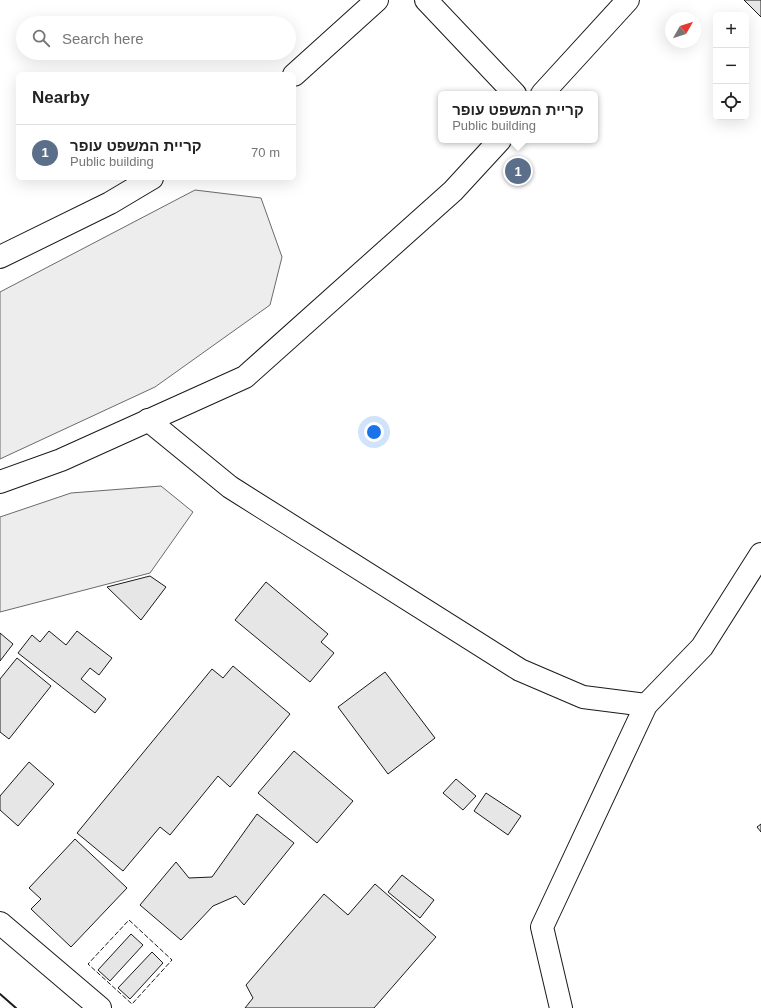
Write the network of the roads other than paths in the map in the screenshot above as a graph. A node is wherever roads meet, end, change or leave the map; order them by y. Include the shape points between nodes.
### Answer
1 (377, 0) edge
2 (426, 0) edge
3 (628, 0) edge
4 (296, 73) edge
5 (512, 91) edge
6 (545, 91) edge
7 (497, 143) edge
8 (149, 180) edge
9 (0, 258) edge
10 (148, 420) junction
11 (61, 460) junction
12 (0, 478) edge
13 (0, 482) edge
14 (761, 554) edge
15 (646, 705) junction
16 (0, 923) edge
17 (100, 1008) edge
18 (561, 1008) edge

1 - 4 street
2 - 5 street
3 - 6 street
7 - 10 street via 453,191 245,377
8 - 9 street via 110,203
10 - 11 street
10 - 15 street via 230,487 520,670 583,697
11 - 12 street
11 - 13 street
14 - 15 street via 702,647
15 - 18 street via 542,927
16 - 17 street

